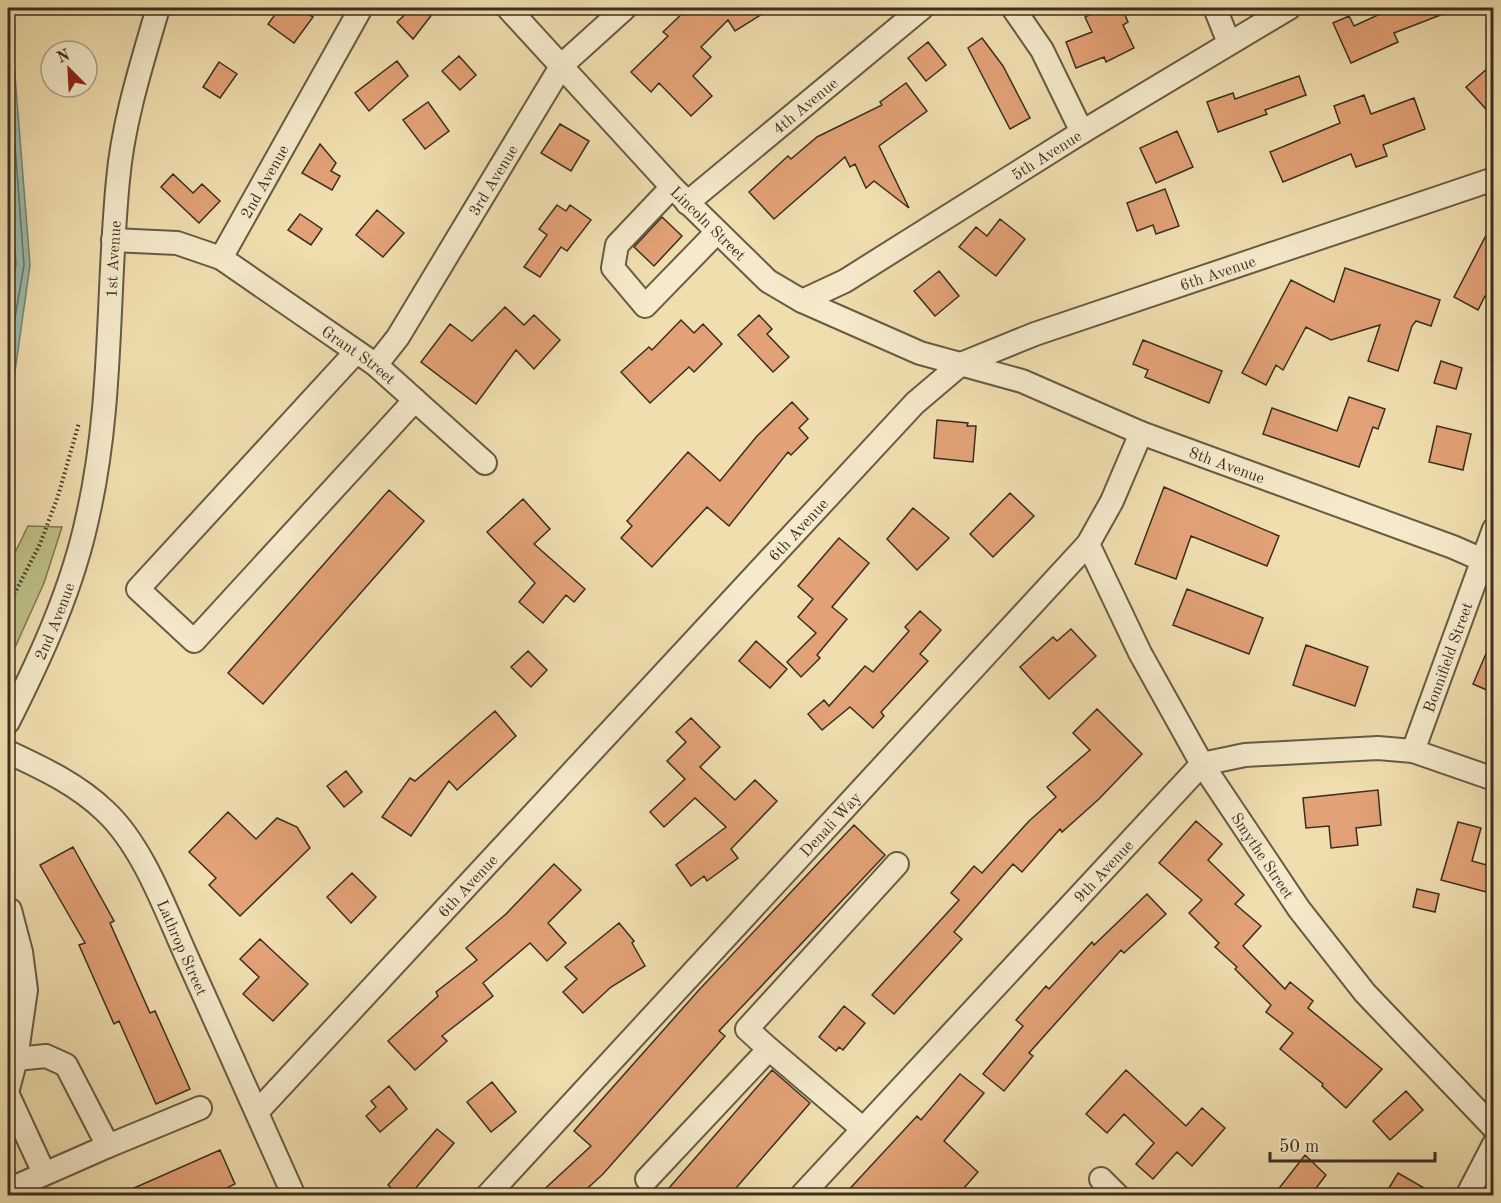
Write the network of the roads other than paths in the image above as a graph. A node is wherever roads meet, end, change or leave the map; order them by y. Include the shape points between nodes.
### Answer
1 (158, 8) edge
2 (361, 8) edge
3 (508, 8) edge
4 (625, 8) edge
5 (922, 8) edge
6 (1013, 8) edge
7 (1215, 8) edge
8 (1289, 8) edge
9 (1229, 43) junction
10 (562, 65) junction
11 (1082, 132) junction
12 (1494, 179) edge
13 (679, 195) junction
14 (717, 232) junction
15 (113, 240) junction
16 (221, 258) junction
17 (802, 300) junction
18 (356, 352) junction
19 (961, 364) junction
20 (376, 365) junction
21 (415, 400) junction
22 (1141, 433) junction
23 (486, 463) dead end
24 (88, 515) joint
25 (1494, 529) edge
26 (1088, 544) junction
27 (1489, 563) edge
28 (8, 722) edge
29 (1413, 751) junction
30 (8, 752) edge
31 (1202, 764) junction
32 (1494, 779) edge
33 (897, 864) dead end
34 (10, 910) dead end
35 (769, 1049) junction
36 (12, 1059) edge
37 (8, 1089) edge
38 (8, 1095) edge
39 (200, 1108) dead end
40 (257, 1112) junction
41 (1494, 1128) edge
42 (862, 1129) junction
43 (1494, 1144) edge
44 (108, 1146) junction
45 (44, 1173) junction
46 (647, 1179) dead end
47 (1101, 1179) dead end
48 (8, 1190) edge
49 (294, 1196) edge
50 (487, 1196) edge
51 (801, 1196) edge
52 (1118, 1196) edge
53 (1467, 1196) edge

1 - 15 street, 1st Avenue via 123,148
2 - 16 street, 2nd Avenue
3 - 10 street, Lincoln Street
4 - 10 street, 3rd Avenue
5 - 13 street, 4th Avenue
6 - 11 street via 1042,50
7 - 9 street
8 - 9 street, 5th Avenue
9 - 11 street, 5th Avenue
10 - 13 street, Lincoln Street
10 - 20 street, 3rd Avenue via 398,337
11 - 17 street, 5th Avenue via 845,281
12 - 19 street, 6th Avenue via 1035,334
13 - 14 street, Lincoln Street
13 - 14 street, 4th Avenue via 617,245 613,268 645,306
14 - 17 street, Lincoln Street via 768,281
15 - 16 street via 177,243
15 - 24 street, 1st Avenue via 106,383
16 - 18 street, Grant Street
17 - 19 street, Lincoln Street via 920,353
18 - 20 street, Grant Street
18 - 21 street via 138,589 194,641
19 - 22 street, 8th Avenue via 1022,381
19 - 40 street, 6th Avenue via 915,403
20 - 21 street, Grant Street
21 - 23 street, Grant Street
22 - 26 street, Denali Way via 1112,501
22 - 27 street, 8th Avenue
24 - 28 street, 2nd Avenue via 37,665
25 - 27 street, Bonnifield Street
26 - 31 street, Smythe Street via 1140,653
26 - 50 street, Denali Way
27 - 29 street, Bonnifield Street
29 - 31 street via 1378,748 1245,755
29 - 32 street
30 - 40 street, Lathrop Street via 76,788 106,812 130,843 158,893
31 - 41 street, Smythe Street via 1299,909 1365,993
31 - 42 street, 9th Avenue
33 - 35 street via 747,1029
34 - 36 street via 26,990
35 - 42 street
35 - 46 street
36 - 37 street
36 - 44 street via 46,1056 66,1065
38 - 45 street
39 - 44 street
40 - 49 street, Lathrop Street
42 - 51 street, 9th Avenue
43 - 53 street
44 - 45 street
45 - 48 street
47 - 52 street

